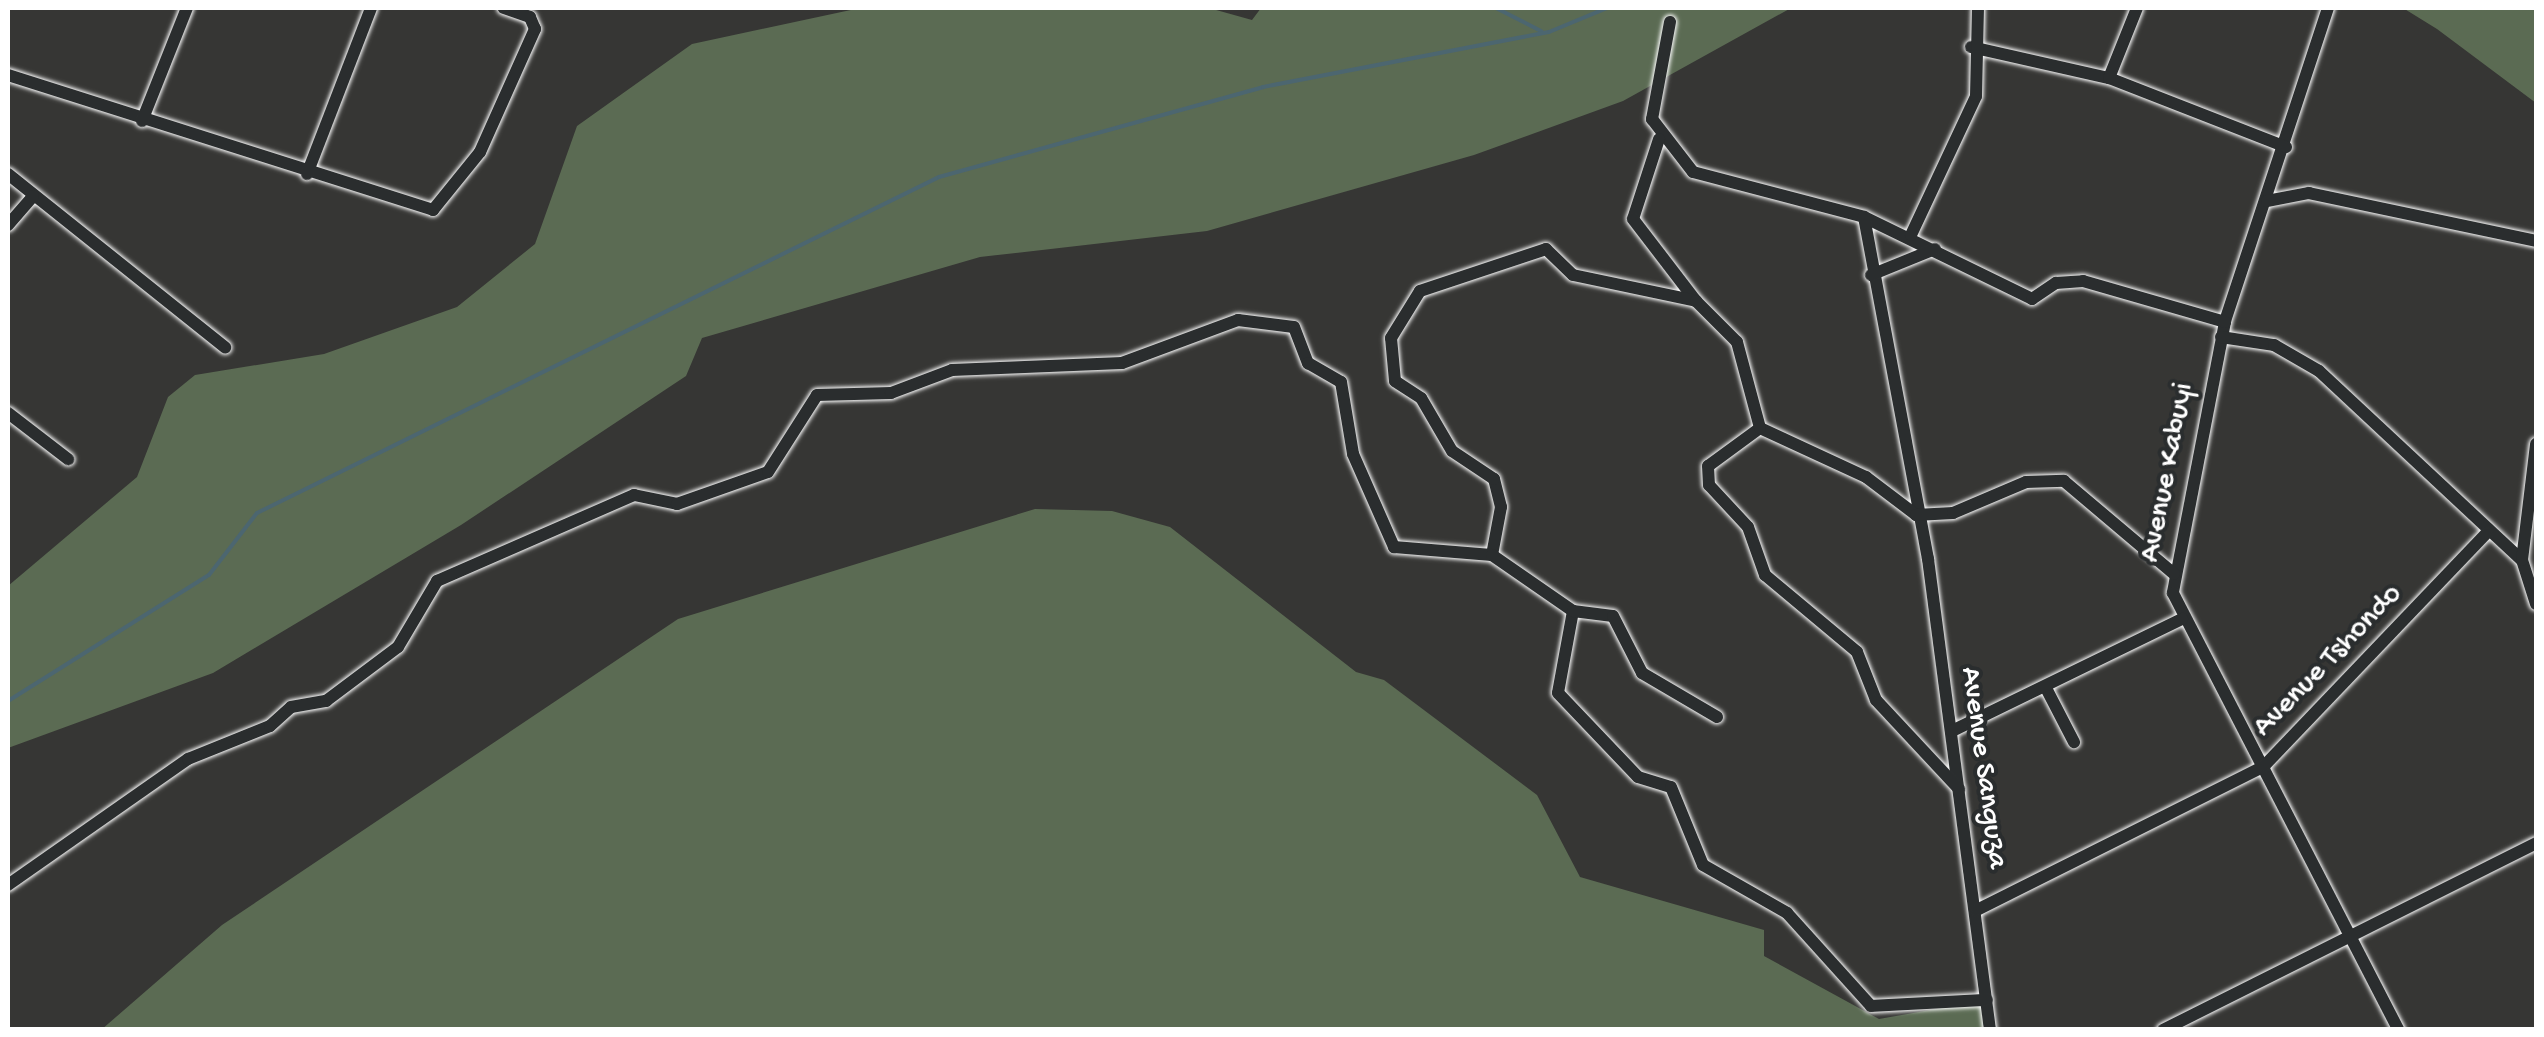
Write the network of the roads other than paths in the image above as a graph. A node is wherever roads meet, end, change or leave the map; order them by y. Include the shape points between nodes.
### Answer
1 (186, 8) edge
2 (371, 8) edge
3 (504, 8) edge
4 (1978, 8) edge
5 (2137, 8) edge
6 (2328, 8) edge
7 (1670, 22) dead end
8 (1971, 46) junction
9 (8, 75) edge
10 (2109, 78) junction
11 (142, 121) junction
12 (1659, 139) junction
13 (2286, 147) junction
14 (8, 174) edge
15 (306, 174) junction
16 (34, 196) junction
17 (2266, 202) junction
18 (1864, 217) junction
19 (8, 226) edge
20 (1911, 235) junction
21 (2536, 241) edge
22 (1936, 250) junction
23 (1871, 275) junction
24 (1696, 300) junction
25 (2225, 322) junction
26 (2221, 337) junction
27 (225, 347) dead end
28 (8, 414) edge
29 (1760, 428) junction
30 (2536, 444) edge
31 (68, 459) dead end
32 (1916, 516) junction
33 (2486, 534) junction
34 (1492, 555) junction
35 (2522, 560) junction
36 (2174, 574) junction
37 (2536, 604) edge
38 (1573, 610) junction
39 (2182, 619) junction
40 (2046, 688) junction
41 (1717, 717) dead end
42 (1952, 731) junction
43 (2074, 742) dead end
44 (2264, 766) junction
45 (1961, 791) junction
46 (2536, 843) edge
47 (8, 884) edge
48 (1977, 910) junction
49 (2346, 932) junction
50 (1988, 1000) junction
51 (1990, 1030) edge
52 (2163, 1030) edge
53 (2399, 1030) edge

1 - 11 street
2 - 15 street
3 - 15 street via 530,16 534,29 480,152 438,208
4 - 8 street
5 - 10 street
6 - 13 street, Avenue Kabuyi
7 - 12 street via 1649,98
8 - 10 street
8 - 20 street via 1976,96
9 - 11 street
10 - 13 street
11 - 15 street
12 - 18 street via 1721,185
12 - 24 street via 1634,219
13 - 17 street, Avenue Kabuyi
14 - 16 street
16 - 19 street
16 - 27 street
17 - 21 street via 2309,193
17 - 25 street, Avenue Kabuyi
18 - 20 street
18 - 23 street, Avenue Sanguza
20 - 22 street
22 - 23 street
22 - 25 street via 2032,298 2056,282 2084,282
23 - 32 street, Avenue Sanguza
24 - 29 street via 1738,342
24 - 34 street via 1573,275 1537,249 1413,296 1391,338 1394,380 1421,398 1452,451 1494,479 1502,506
25 - 26 street, Avenue Kabuyi
26 - 33 street via 2300,358 2449,487
26 - 36 street, Avenue Kabuyi
28 - 31 street
29 - 32 street via 1866,477
29 - 45 street via 1708,466 1709,485 1748,527 1764,575 1857,652 1876,700
30 - 35 street
32 - 36 street via 1953,513 2026,482 2064,482
32 - 42 street, Avenue Sanguza
33 - 35 street
33 - 44 street, Avenue Tshondo
34 - 38 street
34 - 47 street via 1452,558 1387,540 1350,444 1341,382 1313,368 1289,326 1238,320 1122,363 952,370 878,395 824,393 768,472 677,504 634,495 437,582 398,647 357,678 188,759
35 - 37 street
36 - 39 street, Avenue Kabuyi
38 - 41 street via 1618,618 1642,673
38 - 50 street via 1558,694 1638,777 1675,791 1703,865 1787,913 1871,1006
39 - 40 street
39 - 44 street, Avenue Kabuyi
40 - 42 street
40 - 43 street
42 - 45 street, Avenue Sanguza
44 - 48 street, Avenue Tshondo
44 - 49 street, Avenue Kabuyi
45 - 48 street, Avenue Sanguza
46 - 49 street
48 - 50 street, Avenue Sanguza
49 - 52 street
49 - 53 street, Avenue Kabuyi
50 - 51 street, Avenue Sanguza

